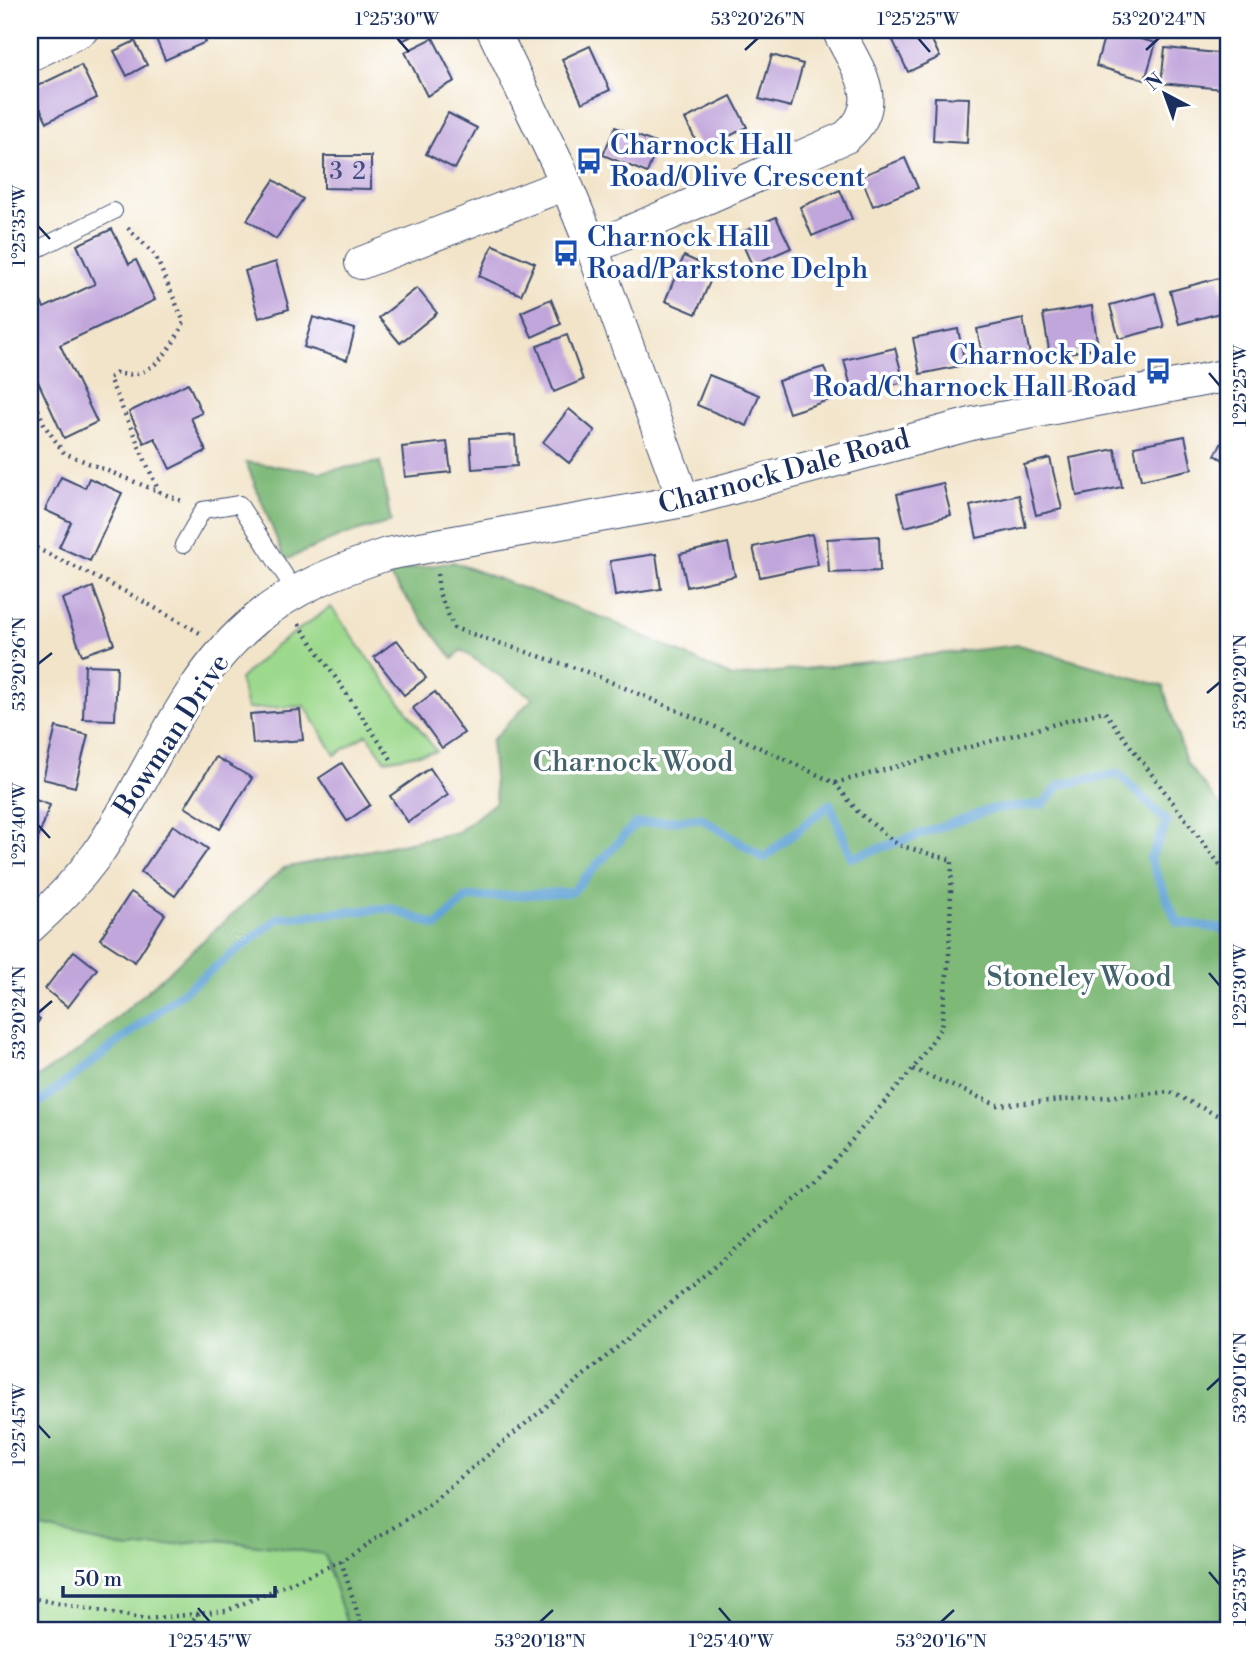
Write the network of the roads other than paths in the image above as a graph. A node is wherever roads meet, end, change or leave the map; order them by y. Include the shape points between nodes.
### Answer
1 (82, 30) edge
2 (494, 30) edge
3 (838, 30) edge
4 (30, 55) edge
5 (566, 184) junction
6 (114, 211) road end
7 (592, 248) junction
8 (30, 253) edge
9 (361, 263) dead end
10 (1229, 375) edge
11 (684, 501) junction
12 (183, 545) dead end
13 (340, 570) joint
14 (289, 595) junction
15 (30, 927) edge

1 - 4 street
2 - 5 street
3 - 7 street via 868,94 868,110 861,125 846,137
5 - 7 street
5 - 9 street
6 - 8 lane
7 - 11 street
10 - 11 street, Charnock Dale Road via 975,423
11 - 13 street, Charnock Dale Road via 387,554
12 - 14 lane via 204,510 239,504
13 - 14 street, Bowman Drive
14 - 15 street, Bowman Drive via 254,621 200,681 98,853 58,902

